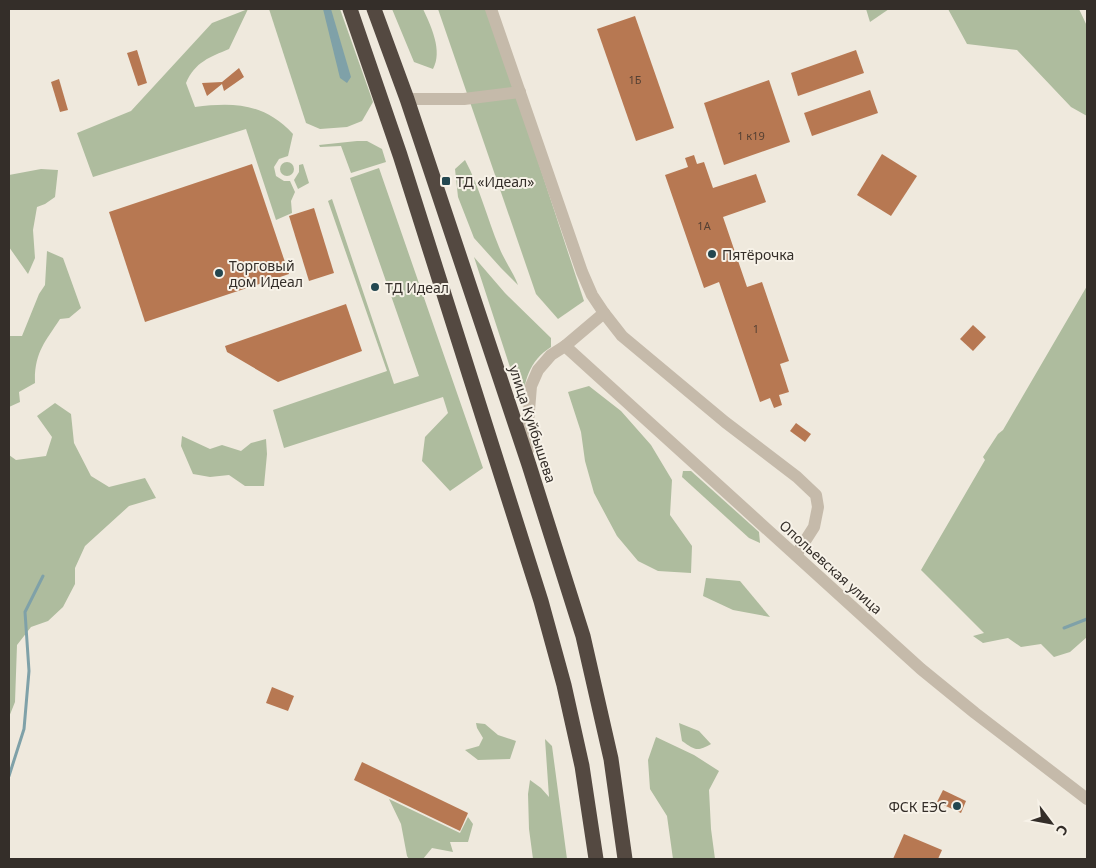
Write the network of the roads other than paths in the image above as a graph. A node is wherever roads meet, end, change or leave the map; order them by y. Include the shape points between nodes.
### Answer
1 (350, 9) edge
2 (374, 9) edge
3 (491, 9) edge
4 (520, 92) junction
5 (406, 99) junction
6 (604, 313) junction
7 (565, 346) junction
8 (530, 465) junction
9 (796, 555) junction
10 (1087, 799) edge
11 (596, 859) edge
12 (625, 859) edge

1 - 11 highway via 400,155 541,601 576,739
2 - 5 highway, улица Куйбышева
3 - 4 street
4 - 5 street via 464,99
4 - 6 street via 582,272 592,296
5 - 8 highway, улица Куйбышева
6 - 7 street
6 - 9 street via 622,336 816,495 818,507 814,527
7 - 8 street via 538,370 531,386 527,435
7 - 9 street, Опольевская улица
8 - 12 highway, улица Куйбышева via 583,636 611,759
9 - 10 street, Опольевская улица via 921,669

